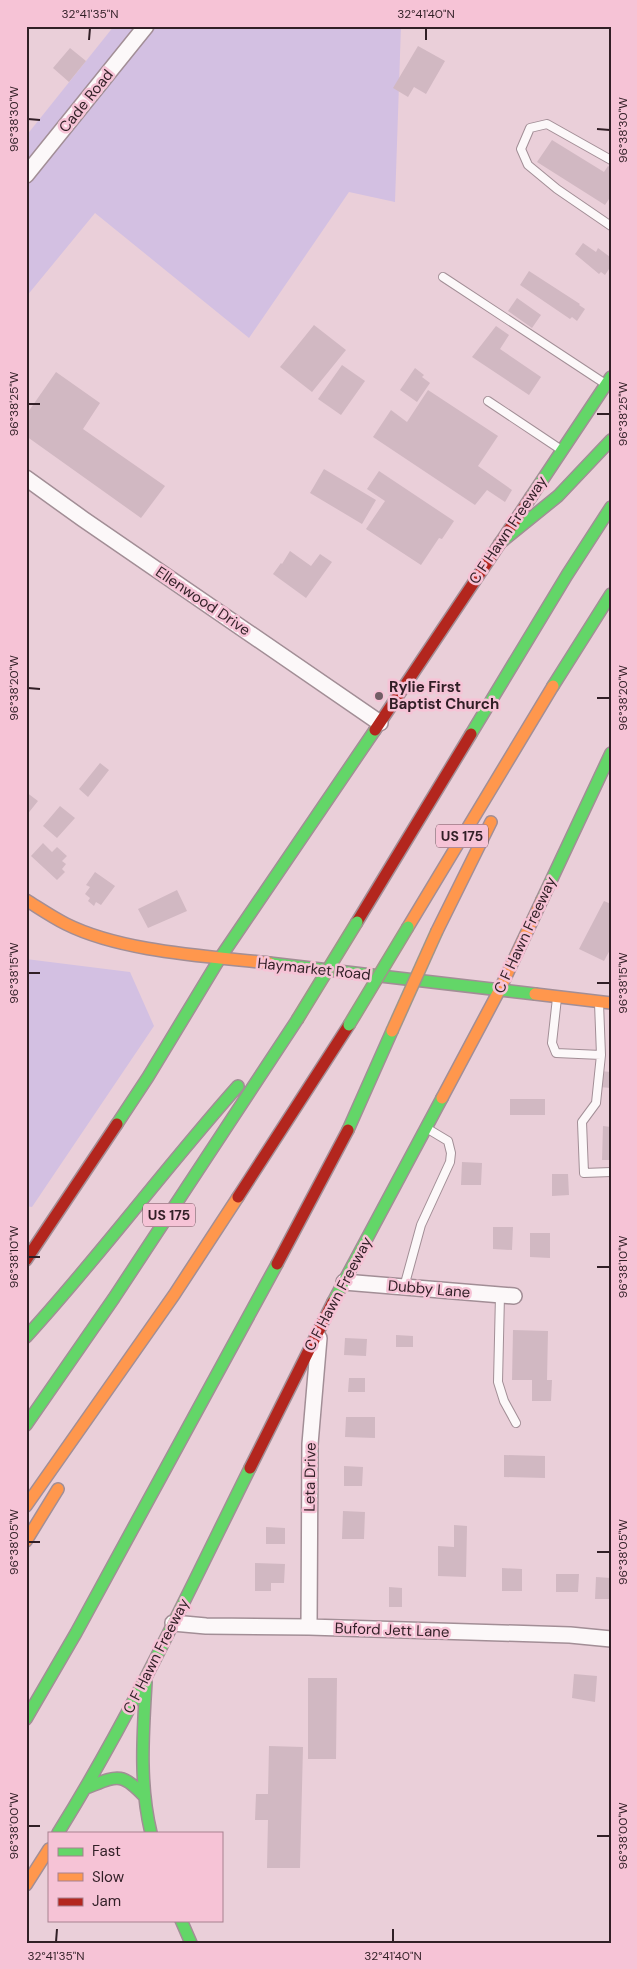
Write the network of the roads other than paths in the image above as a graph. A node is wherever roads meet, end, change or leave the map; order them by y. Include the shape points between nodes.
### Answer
1 (146, 26) edge
2 (611, 160) edge
3 (26, 175) edge
4 (611, 226) edge
5 (444, 277) dead end
6 (608, 380) edge
7 (488, 401) dead end
8 (611, 440) edge
9 (562, 450) junction
10 (26, 478) edge
11 (611, 507) edge
12 (500, 543) junction
13 (611, 594) edge
14 (566, 667) junction
15 (380, 723) junction
16 (532, 744) dead end
17 (611, 753) edge
18 (497, 810) dead end
19 (26, 900) edge
20 (220, 958) junction
21 (500, 989) junction
22 (557, 996) junction
23 (598, 1001) junction
24 (611, 1003) edge
25 (297, 1020) junction
26 (601, 1056) junction
27 (426, 1127) junction
28 (611, 1172) edge
29 (26, 1260) edge
30 (344, 1282) junction
31 (404, 1287) junction
32 (174, 1295) junction
33 (507, 1296) joint
34 (320, 1327) junction
35 (26, 1337) edge
36 (26, 1424) edge
37 (516, 1424) dead end
38 (90, 1435) dead end
39 (66, 1476) dead end
40 (26, 1506) edge
41 (26, 1541) edge
42 (173, 1623) junction
43 (309, 1627) junction
44 (611, 1639) edge
45 (147, 1676) junction
46 (26, 1719) edge
47 (86, 1788) junction
48 (145, 1797) junction
49 (59, 1832) edge
50 (151, 1832) edge
51 (48, 1851) edge
52 (26, 1885) edge
53 (182, 1922) edge
54 (191, 1943) edge

1 - 3 street, Cade Road
2 - 4 lane via 547,124 530,128 521,149 528,164 557,189
5 - 6 lane
6 - 9 main road, C F Hawn Freeway
7 - 9 lane
8 - 12 main road via 558,496
9 - 12 main road, C F Hawn Freeway
10 - 15 street, Ellenwood Drive
11 - 25 main road, US 175, bridge
12 - 15 main road, C F Hawn Freeway
13 - 14 main road, US 175
14 - 16 main road
14 - 32 main road, US 175, bridge via 348,1026
15 - 20 main road, C F Hawn Freeway
17 - 21 main road, C F Hawn Freeway
18 - 46 main road, bridge via 437,931 330,1166
19 - 20 main road, Haymarket Road via 66,924 106,939 168,952
20 - 21 main road, Haymarket Road
20 - 29 main road, C F Hawn Freeway via 148,1077
21 - 22 main road, Haymarket Road
21 - 27 main road, C F Hawn Freeway
22 - 23 main road, Haymarket Road
22 - 26 lane via 552,1043 556,1053
23 - 24 main road, Haymarket Road
23 - 26 lane
25 - 35 main road via 188,1142 69,1290
25 - 36 main road, US 175 via 186,1190
26 - 28 lane via 596,1103 582,1122 584,1172
27 - 30 main road, C F Hawn Freeway
27 - 31 lane via 448,1141 450,1162 421,1225
30 - 31 street, Dubby Lane
30 - 34 main road, C F Hawn Freeway
31 - 33 street, Dubby Lane
32 - 38 main road
32 - 40 main road, US 175
33 - 37 lane via 498,1382
34 - 42 main road, C F Hawn Freeway
34 - 43 street, Leta Drive via 310,1444
39 - 41 main road
42 - 43 street, Buford Jett Lane
42 - 45 main road, C F Hawn Freeway
43 - 44 street, Buford Jett Lane
45 - 47 main road, C F Hawn Freeway
45 - 48 main road via 143,1758
47 - 48 main road via 114,1777 131,1782
47 - 49 main road, C F Hawn Freeway
48 - 50 main road
51 - 52 main road
53 - 54 main road

